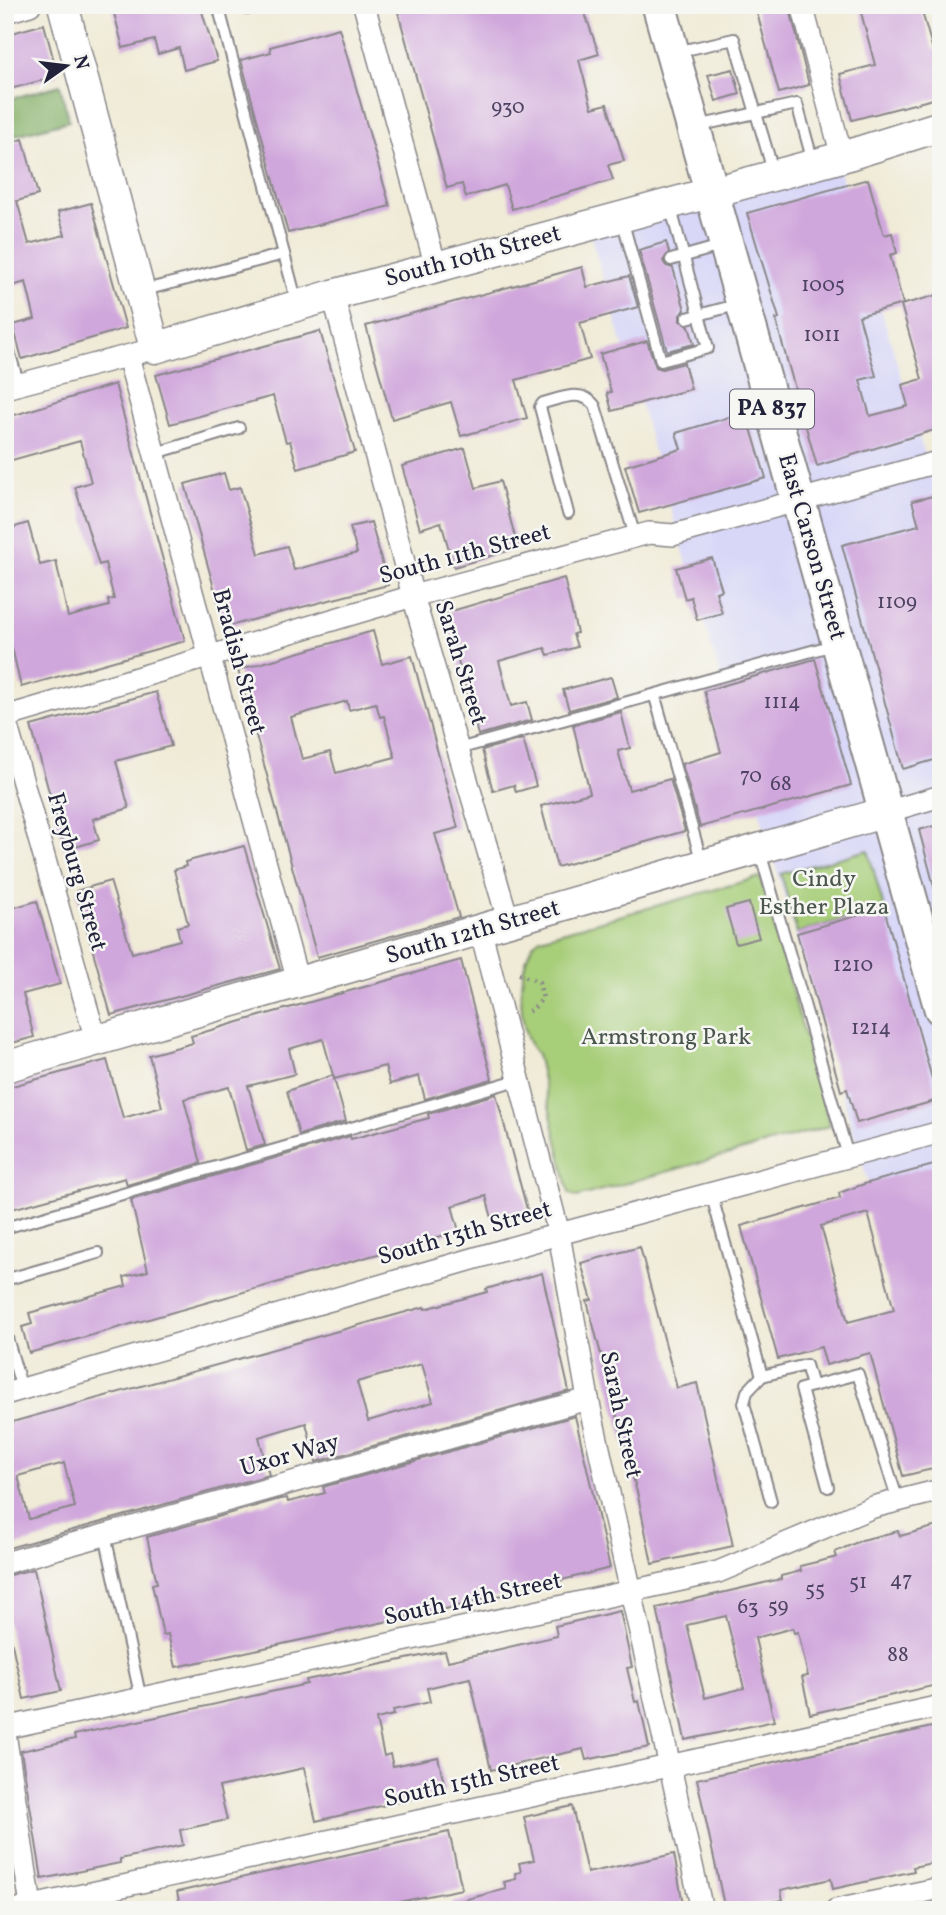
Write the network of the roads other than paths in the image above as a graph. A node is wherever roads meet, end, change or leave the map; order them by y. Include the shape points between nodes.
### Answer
1 (30, 5) edge
2 (63, 5) edge
3 (218, 5) edge
4 (261, 5) edge
5 (364, 5) edge
6 (659, 5) edge
7 (802, 5) edge
8 (247, 9) dead end
9 (6, 12) edge
10 (673, 53) junction
11 (755, 112) junction
12 (941, 126) edge
13 (694, 127) junction
14 (842, 157) junction
15 (814, 164) junction
16 (774, 176) junction
17 (712, 191) junction
18 (670, 203) junction
19 (621, 216) junction
20 (727, 245) junction
21 (284, 254) junction
22 (684, 256) junction
23 (671, 260) dead end
24 (436, 267) junction
25 (692, 285) junction
26 (679, 289) dead end
27 (140, 292) junction
28 (333, 295) junction
29 (743, 304) junction
30 (298, 306) junction
31 (699, 315) junction
32 (687, 318) dead end
33 (5, 338) edge
34 (141, 352) junction
35 (12, 386) edge
36 (239, 428) dead end
37 (156, 453) junction
38 (941, 461) edge
39 (798, 501) junction
40 (568, 513) dead end
41 (635, 537) junction
42 (413, 596) junction
43 (838, 644) junction
44 (208, 656) junction
45 (655, 697) junction
46 (5, 718) edge
47 (458, 749) junction
48 (941, 796) edge
49 (886, 812) junction
50 (759, 849) junction
51 (703, 866) junction
52 (495, 928) junction
53 (298, 982) junction
54 (941, 1008) edge
55 (96, 1040) junction
56 (5, 1067) edge
57 (517, 1080) junction
58 (941, 1132) edge
59 (848, 1156) junction
60 (711, 1193) junction
61 (5, 1228) edge
62 (559, 1234) junction
63 (98, 1253) dead end
64 (5, 1280) edge
65 (5, 1332) edge
66 (762, 1376) junction
67 (812, 1386) junction
68 (14, 1392) edge
69 (588, 1399) junction
70 (828, 1487) dead end
71 (941, 1490) edge
72 (771, 1501) dead end
73 (898, 1501) junction
74 (105, 1535) junction
75 (5, 1563) edge
76 (631, 1592) junction
77 (141, 1699) junction
78 (941, 1706) edge
79 (5, 1730) edge
80 (671, 1765) junction
81 (941, 1888) edge
82 (23, 1908) edge
83 (702, 1910) edge
84 (836, 1910) edge

1 - 9 street
2 - 27 main road
3 - 21 lane
4 - 8 lane
5 - 24 street
6 - 10 main road, East Carson Street / PA 837
7 - 14 street
10 - 11 lane via 734,39
10 - 13 main road, East Carson Street / PA 837
11 - 13 lane
11 - 15 lane via 797,104
11 - 16 lane
12 - 14 main road, South 10th Street
13 - 17 main road, East Carson Street / PA 837
14 - 15 main road, South 10th Street
15 - 16 main road, South 10th Street
16 - 17 main road, South 10th Street
17 - 18 main road, South 10th Street
17 - 20 main road, East Carson Street / PA 837
18 - 19 main road, South 10th Street
18 - 22 lane
19 - 24 main road, South 10th Street
19 - 31 lane via 661,361 708,348
20 - 22 lane
20 - 29 main road, East Carson Street / PA 837
21 - 27 lane
21 - 30 lane
22 - 23 lane
22 - 25 lane
24 - 28 main road, South 10th Street
25 - 26 lane
25 - 31 lane
27 - 34 main road
28 - 30 main road, South 10th Street
28 - 42 street, Sarah Street
29 - 31 lane
29 - 39 main road, East Carson Street / PA 837
30 - 34 main road, South 10th Street
31 - 32 lane
33 - 35 lane
34 - 35 street, South 10th Street
34 - 37 street, Bradish Street
36 - 37 lane
37 - 44 street, Bradish Street
38 - 39 street, South 11th Street
39 - 41 street, South 11th Street via 673,535
39 - 43 main road, East Carson Street / PA 837
40 - 41 lane via 540,407 543,402 579,394 595,405
41 - 42 street, South 11th Street
42 - 44 street, South 11th Street
42 - 47 street, Sarah Street
43 - 45 lane
43 - 49 main road, East Carson Street / PA 837
44 - 46 street, South 11th Street
44 - 53 street, Bradish Street
45 - 47 lane
45 - 51 lane
46 - 55 street, Freyburg Street
47 - 52 street, Sarah Street
48 - 49 street, South 12th Street
49 - 50 main road, South 12th Street
49 - 54 main road, East Carson Street / PA 837
50 - 51 main road, South 12th Street
50 - 59 lane
51 - 52 main road, South 12th Street
52 - 53 main road, South 12th Street
52 - 57 street, Sarah Street
53 - 55 main road, South 12th Street
55 - 56 main road, South 12th Street
57 - 61 lane
57 - 62 street, Sarah Street
58 - 59 street, South 13th Street
59 - 60 street, South 13th Street
60 - 62 street, South 13th Street
60 - 66 lane
62 - 68 street, South 13th Street
62 - 69 street, Sarah Street
63 - 64 lane
65 - 68 lane
66 - 67 lane via 806,1365
66 - 72 lane via 747,1392 744,1403
67 - 70 lane via 801,1389
67 - 73 lane via 858,1374
69 - 74 street, Uxor Way
69 - 76 street, Sarah Street
71 - 73 street, South 14th Street
73 - 76 street, South 14th Street via 873,1507 718,1573
74 - 75 street, Uxor Way
74 - 77 lane
76 - 77 street, South 14th Street
76 - 80 street, Sarah Street
77 - 79 street, South 14th Street
78 - 80 street, South 15th Street
79 - 82 street
80 - 82 street, South 15th Street
80 - 83 street, Sarah Street
81 - 84 street

